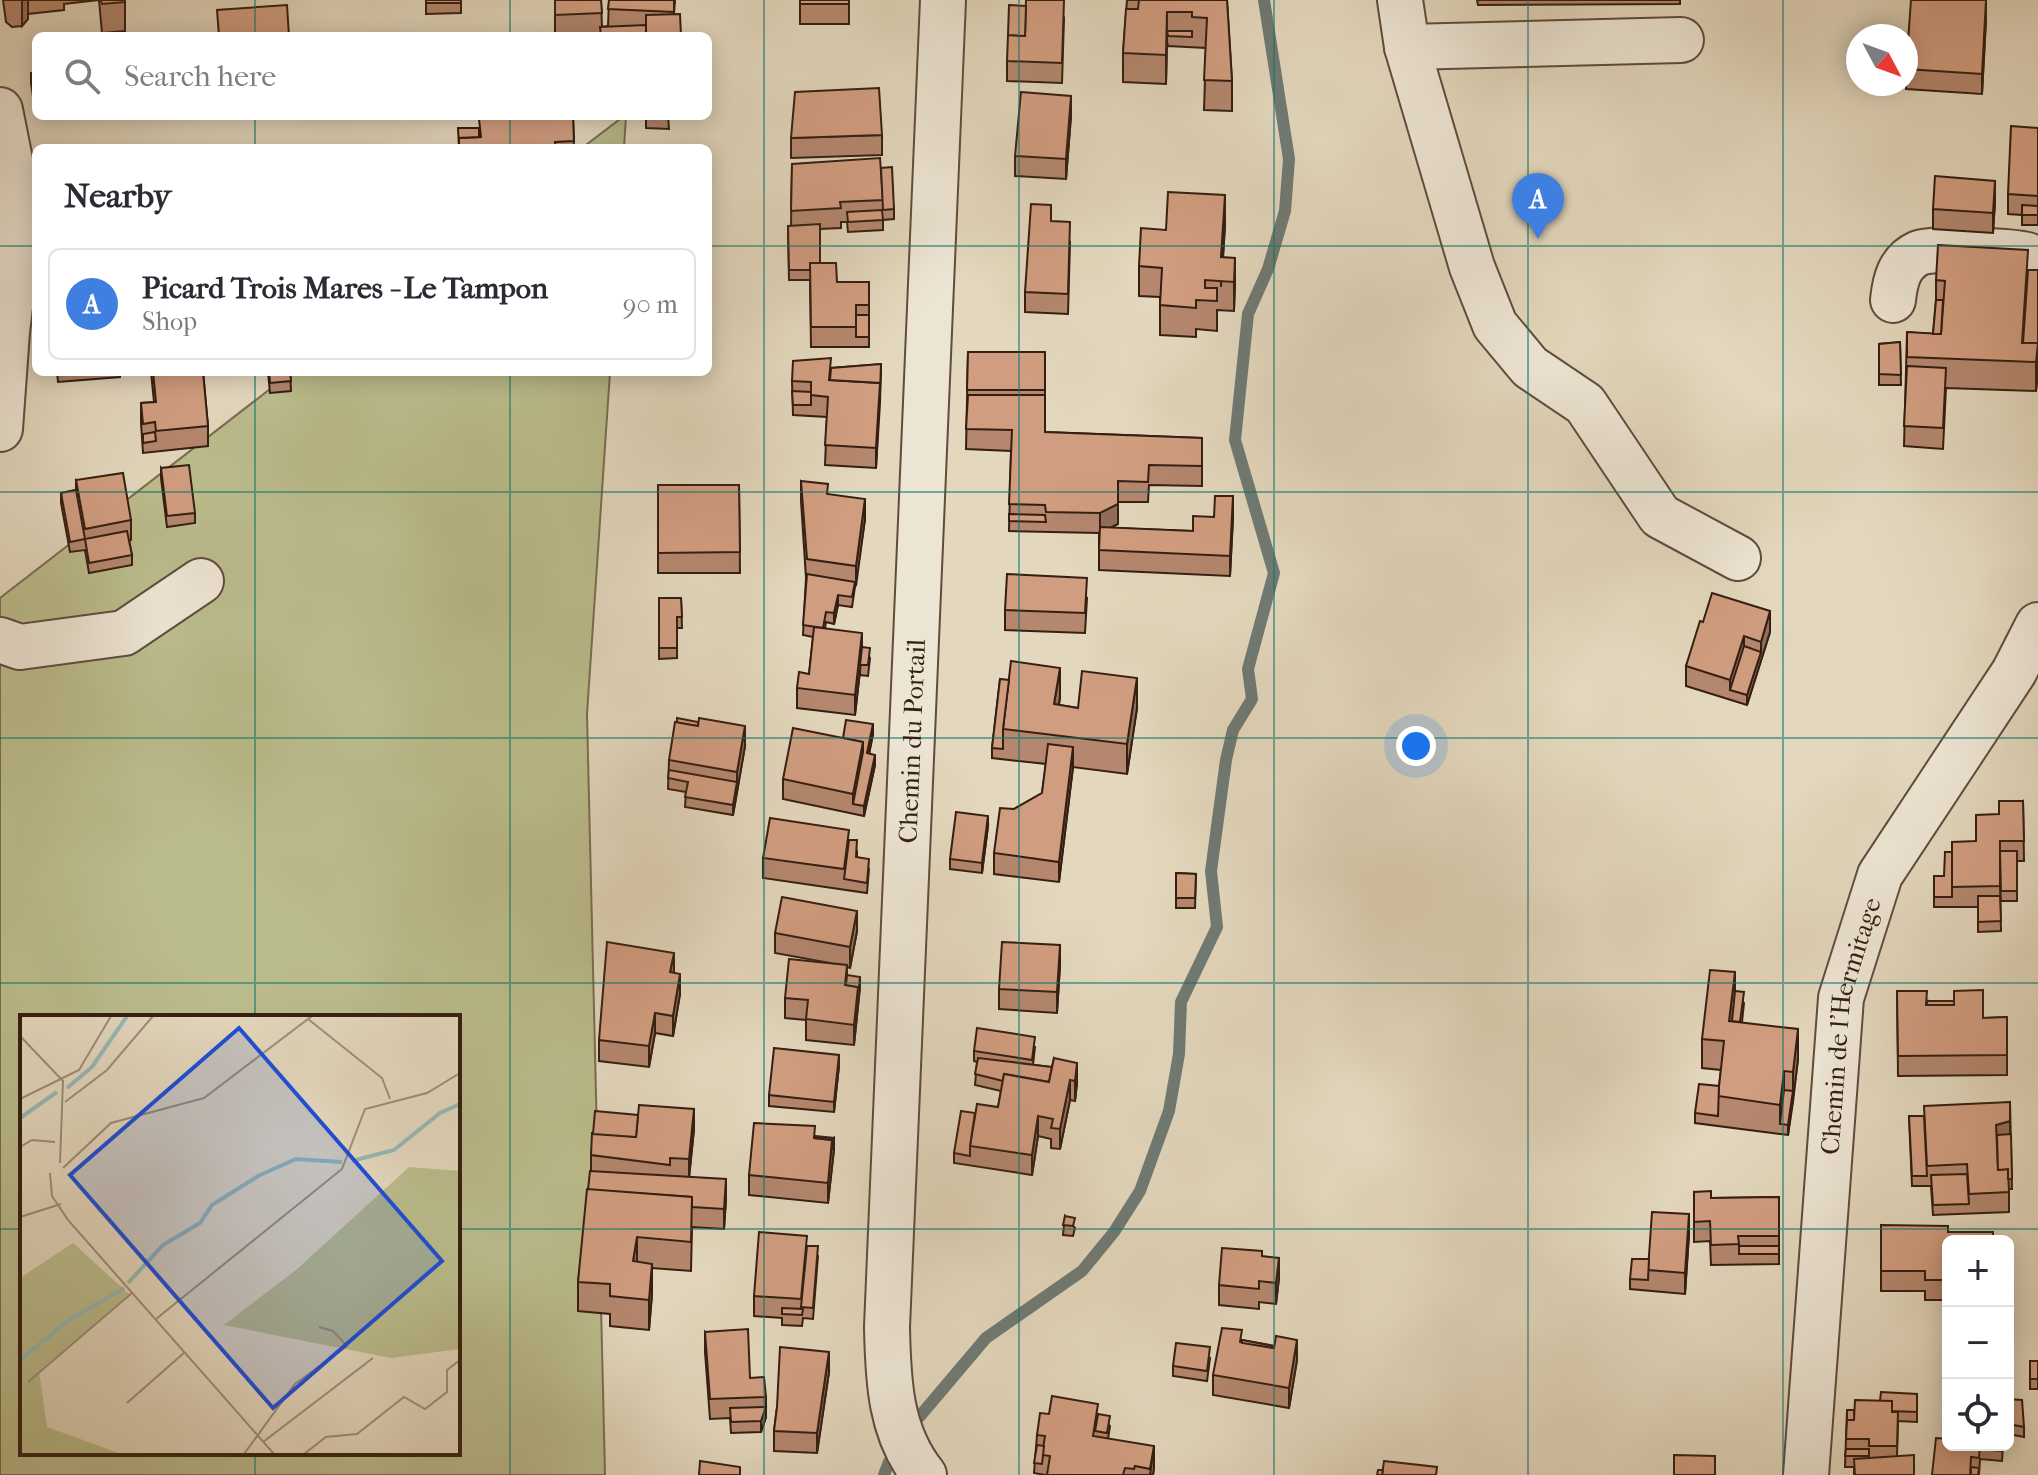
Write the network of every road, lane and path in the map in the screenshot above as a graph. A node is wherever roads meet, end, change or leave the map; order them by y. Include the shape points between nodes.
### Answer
1 (943, 0) edge
2 (1400, 0) edge
3 (1681, 40) dead end
4 (1407, 47) junction
5 (0, 110) edge
6 (2038, 261) edge
7 (1893, 300) dead end
8 (0, 429) edge
9 (1738, 558) dead end
10 (201, 581) dead end
11 (2038, 625) edge
12 (0, 640) edge
13 (924, 1475) edge
14 (1806, 1475) edge

1 - 13 street, Chemin du Portail via 887,1327 888,1378 897,1427
2 - 4 street
3 - 4 street
4 - 9 street via 1472,267 1495,325 1530,367 1585,404 1660,516
5 - 8 street via 21,215
6 - 7 street via 1985,251 1922,251 1907,260 1895,280
10 - 12 street via 124,633 20,647
11 - 14 street, Chemin de l'Hermitage via 2014,672 1880,875 1841,998

